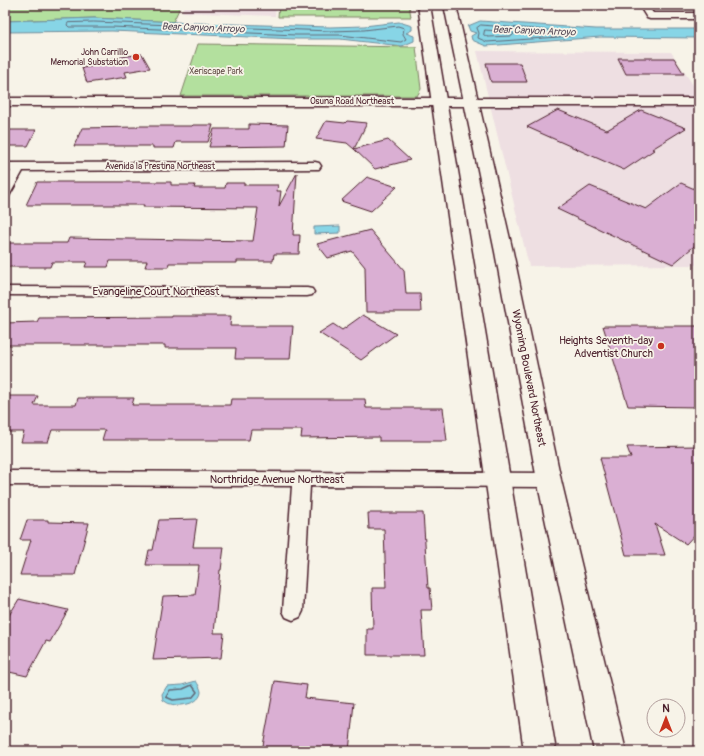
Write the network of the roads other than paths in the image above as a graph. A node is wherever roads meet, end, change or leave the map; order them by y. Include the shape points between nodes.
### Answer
1 (424, 5) edge
2 (450, 5) edge
3 (642, 5) edge
4 (699, 16) edge
5 (440, 101) junction
6 (470, 101) junction
7 (5, 102) edge
8 (699, 102) edge
9 (5, 166) edge
10 (19, 166) junction
11 (316, 166) dead end
12 (5, 193) edge
13 (5, 290) edge
14 (307, 292) dead end
15 (5, 478) edge
16 (301, 479) junction
17 (497, 480) junction
18 (549, 480) junction
19 (293, 611) dead end
20 (540, 751) edge
21 (610, 751) edge

1 - 5 main road
2 - 6 main road, Wyoming Boulevard Northeast
3 - 4 street via 650,16
5 - 6 street, Osuna Road Northeast
5 - 7 street, Osuna Road Northeast
5 - 17 main road
6 - 8 street, Osuna Road Northeast
6 - 18 main road, Wyoming Boulevard Northeast via 504,252
9 - 10 street, Avenida la Prestina Northeast
10 - 11 street, Avenida la Prestina Northeast
10 - 12 street
13 - 14 street, Evangeline Court Northeast
15 - 16 street, Northridge Avenue Northeast
16 - 17 street, Northridge Avenue Northeast
16 - 19 street
17 - 18 street, Northridge Avenue Northeast
17 - 20 main road
18 - 21 main road, Wyoming Boulevard Northeast

